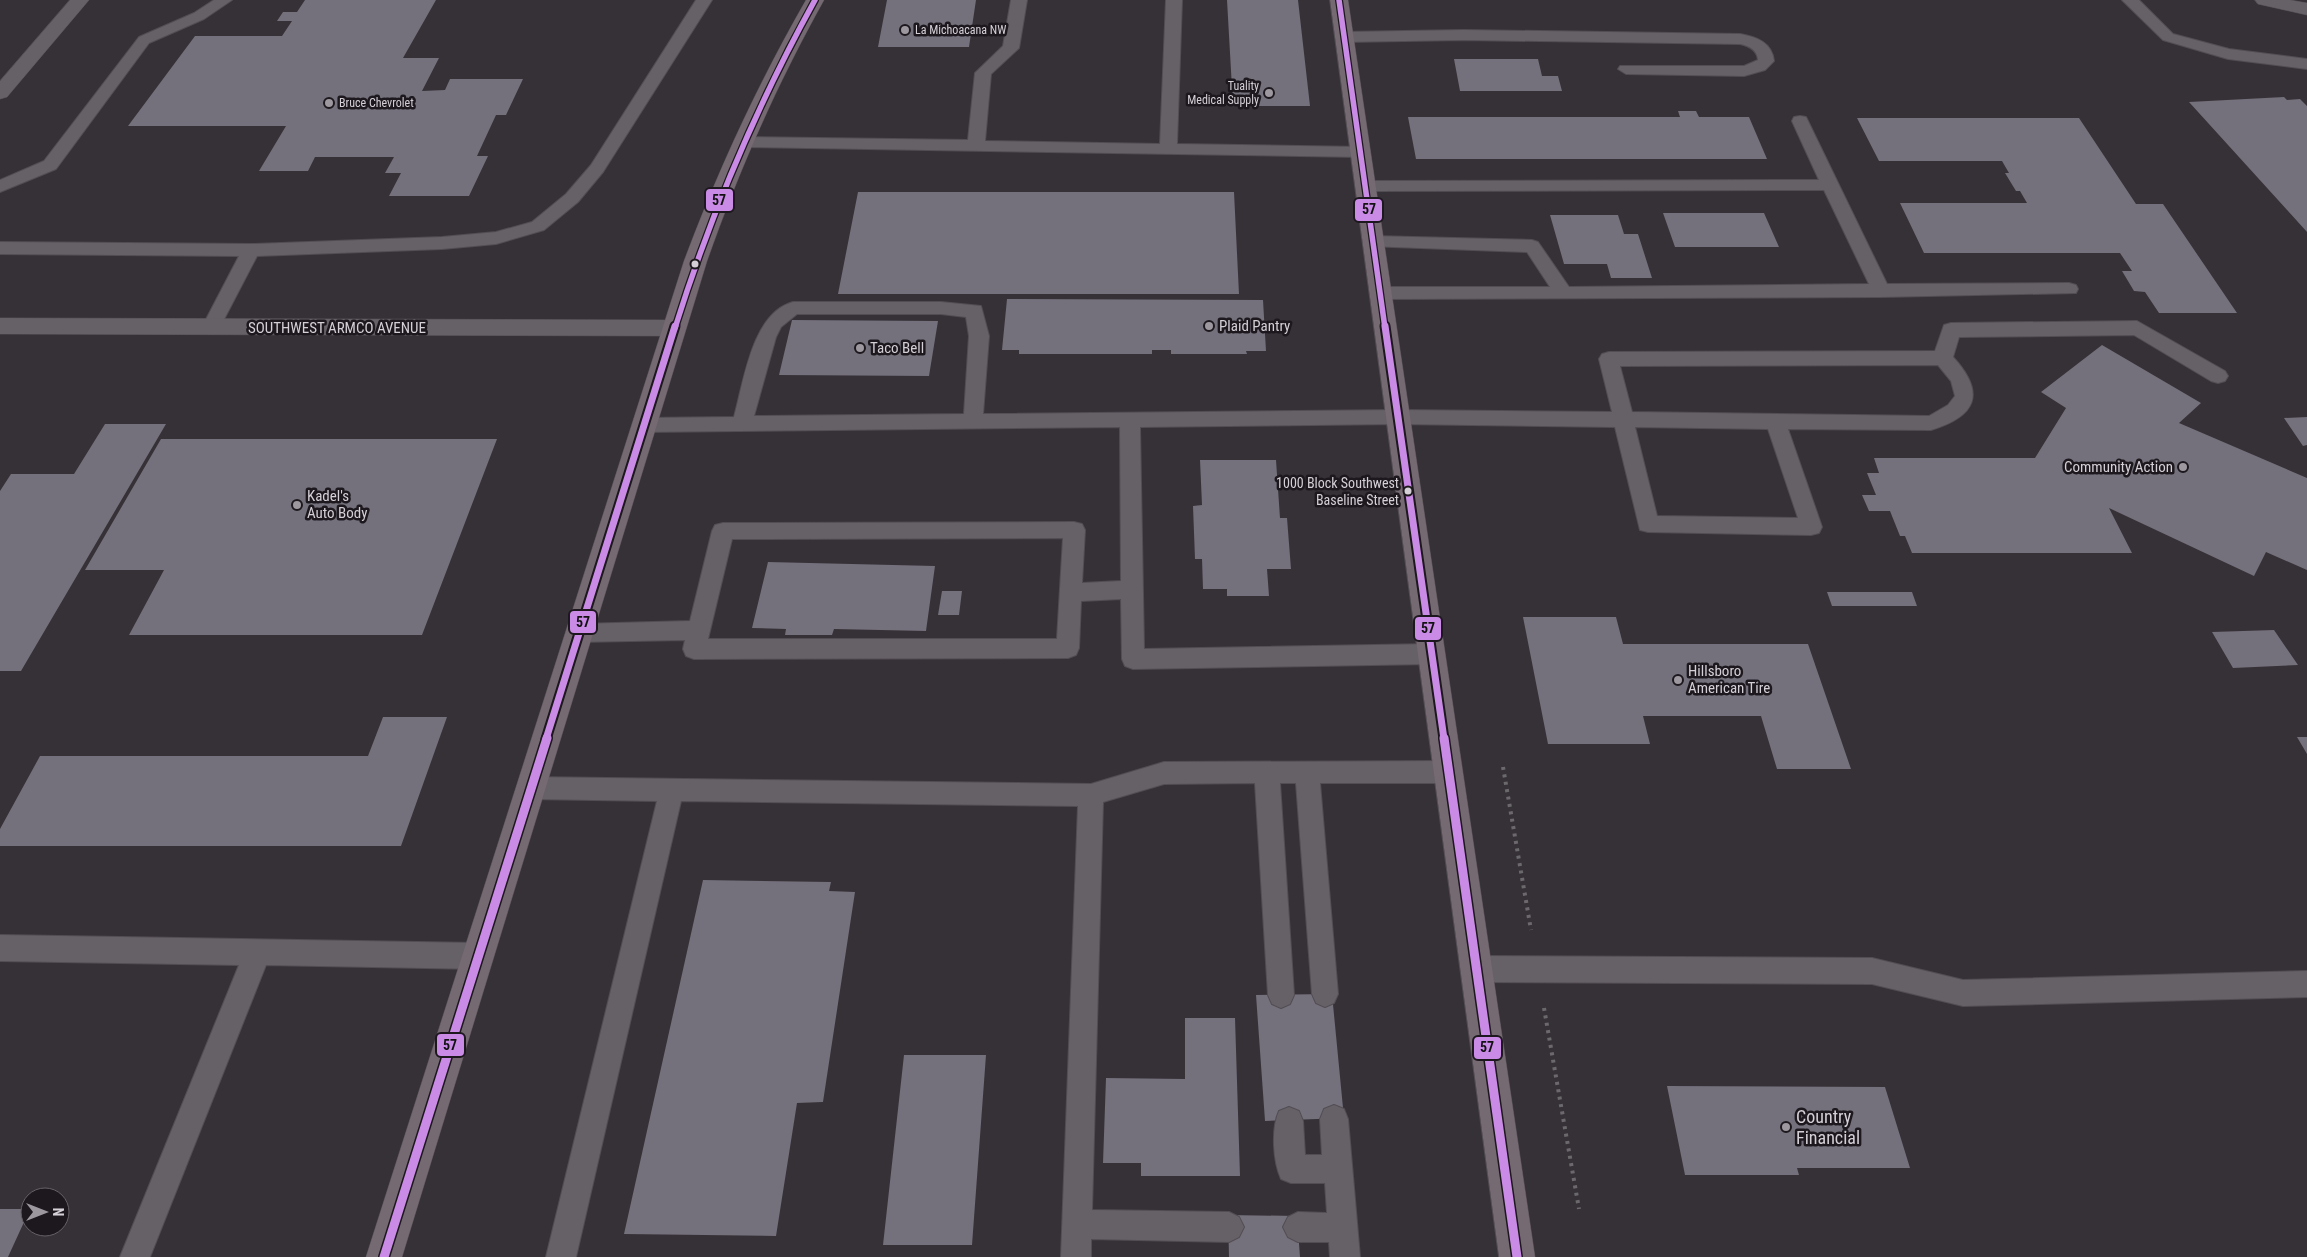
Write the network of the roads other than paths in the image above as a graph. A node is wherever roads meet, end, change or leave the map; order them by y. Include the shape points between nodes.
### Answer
1 (80, 0) edge
2 (224, 0) edge
3 (704, 0) edge
4 (815, 0) edge
5 (1020, 0) edge
6 (1174, 0) edge
7 (1339, 0) edge
8 (2130, 0) edge
9 (2264, 0) edge
10 (2307, 9) edge
11 (1344, 37) junction
12 (2307, 64) edge
13 (1626, 70) dead end
14 (0, 93) edge
15 (1800, 121) dead end
16 (742, 142) junction
17 (976, 146) junction
18 (1168, 149) junction
19 (1361, 152) junction
20 (1830, 185) junction
21 (1365, 186) junction
22 (0, 187) edge
23 (1373, 242) junction
24 (0, 248) edge
25 (251, 250) junction
26 (2069, 290) dead end
27 (1881, 291) junction
28 (1380, 293) junction
29 (1564, 293) junction
30 (0, 326) edge
31 (211, 327) junction
32 (673, 328) junction
33 (1943, 358) junction
34 (2218, 376) dead end
35 (1398, 417) junction
36 (1130, 419) junction
37 (1622, 420) junction
38 (973, 421) junction
39 (1776, 422) junction
40 (742, 424) junction
41 (643, 425) junction
42 (1132, 590) junction
43 (1071, 592) junction
44 (699, 630) junction
45 (578, 633) junction
46 (1432, 654) junction
47 (1448, 772) junction
48 (1267, 773) junction
49 (1307, 773) junction
50 (530, 788) junction
51 (672, 789) junction
52 (1091, 795) junction
53 (0, 948) edge
54 (258, 951) junction
55 (478, 956) junction
56 (1476, 969) junction
57 (2307, 984) edge
58 (1325, 994) dead end
59 (1280, 995) dead end
60 (1334, 1119) dead end
61 (1289, 1121) dead end
62 (1338, 1169) junction
63 (1077, 1224) junction
64 (1229, 1227) dead end
65 (1298, 1227) dead end
66 (1342, 1228) junction
67 (135, 1257) edge
68 (384, 1257) edge
69 (560, 1257) edge
70 (1076, 1257) edge
71 (1345, 1257) edge
72 (1517, 1257) edge

1 - 14 street
2 - 22 lane via 199,16 144,40 50,165
3 - 25 lane via 596,168 572,198 538,226 496,238 442,243
4 - 16 highway via 794,34
5 - 17 lane via 1011,48 983,73
6 - 18 lane
7 - 11 highway
8 - 12 lane via 2168,37 2228,54
9 - 10 street
11 - 13 lane via 1464,35 1740,39 1760,46 1766,55 1766,61 1759,67 1744,71
11 - 19 highway
15 - 20 lane
16 - 17 lane
16 - 32 highway
17 - 18 lane
18 - 19 lane
19 - 21 highway
20 - 21 lane
20 - 27 lane
21 - 23 highway
23 - 28 highway
23 - 29 lane via 1532,246
24 - 25 lane
25 - 31 lane
26 - 27 lane
27 - 29 lane
28 - 29 lane
28 - 35 highway
30 - 31 street, SOUTHWEST ARMCO AVENUE
31 - 32 street, SOUTHWEST ARMCO AVENUE
32 - 41 highway
33 - 34 lane via 1951,330 2137,328
33 - 37 lane via 1609,359
33 - 39 lane via 1960,376 1965,393 1962,404 1950,415 1931,423
35 - 36 lane
35 - 37 lane
35 - 46 highway
36 - 38 lane
36 - 42 lane
37 - 39 lane
37 - 39 lane via 1648,524 1811,527
38 - 40 lane
38 - 40 lane via 979,336 974,311 793,308 774,322 766,337
40 - 41 lane
41 - 45 highway
42 - 43 lane
42 - 46 lane via 1133,660
43 - 44 lane via 1068,648 694,649
43 - 44 lane via 1074,530 723,531
44 - 45 lane
45 - 50 highway
46 - 47 highway
47 - 49 lane
47 - 56 highway
48 - 49 lane
48 - 52 lane via 1164,773
48 - 59 lane
49 - 58 lane
50 - 51 lane
50 - 55 highway
51 - 52 lane
51 - 69 lane
52 - 63 lane
53 - 54 lane
54 - 55 lane
54 - 67 lane
55 - 68 highway
56 - 57 lane via 1872,971 1962,993
56 - 72 highway
60 - 62 lane
61 - 62 lane via 1291,1170
62 - 66 lane
63 - 64 lane
63 - 70 lane
65 - 66 lane
66 - 71 lane

